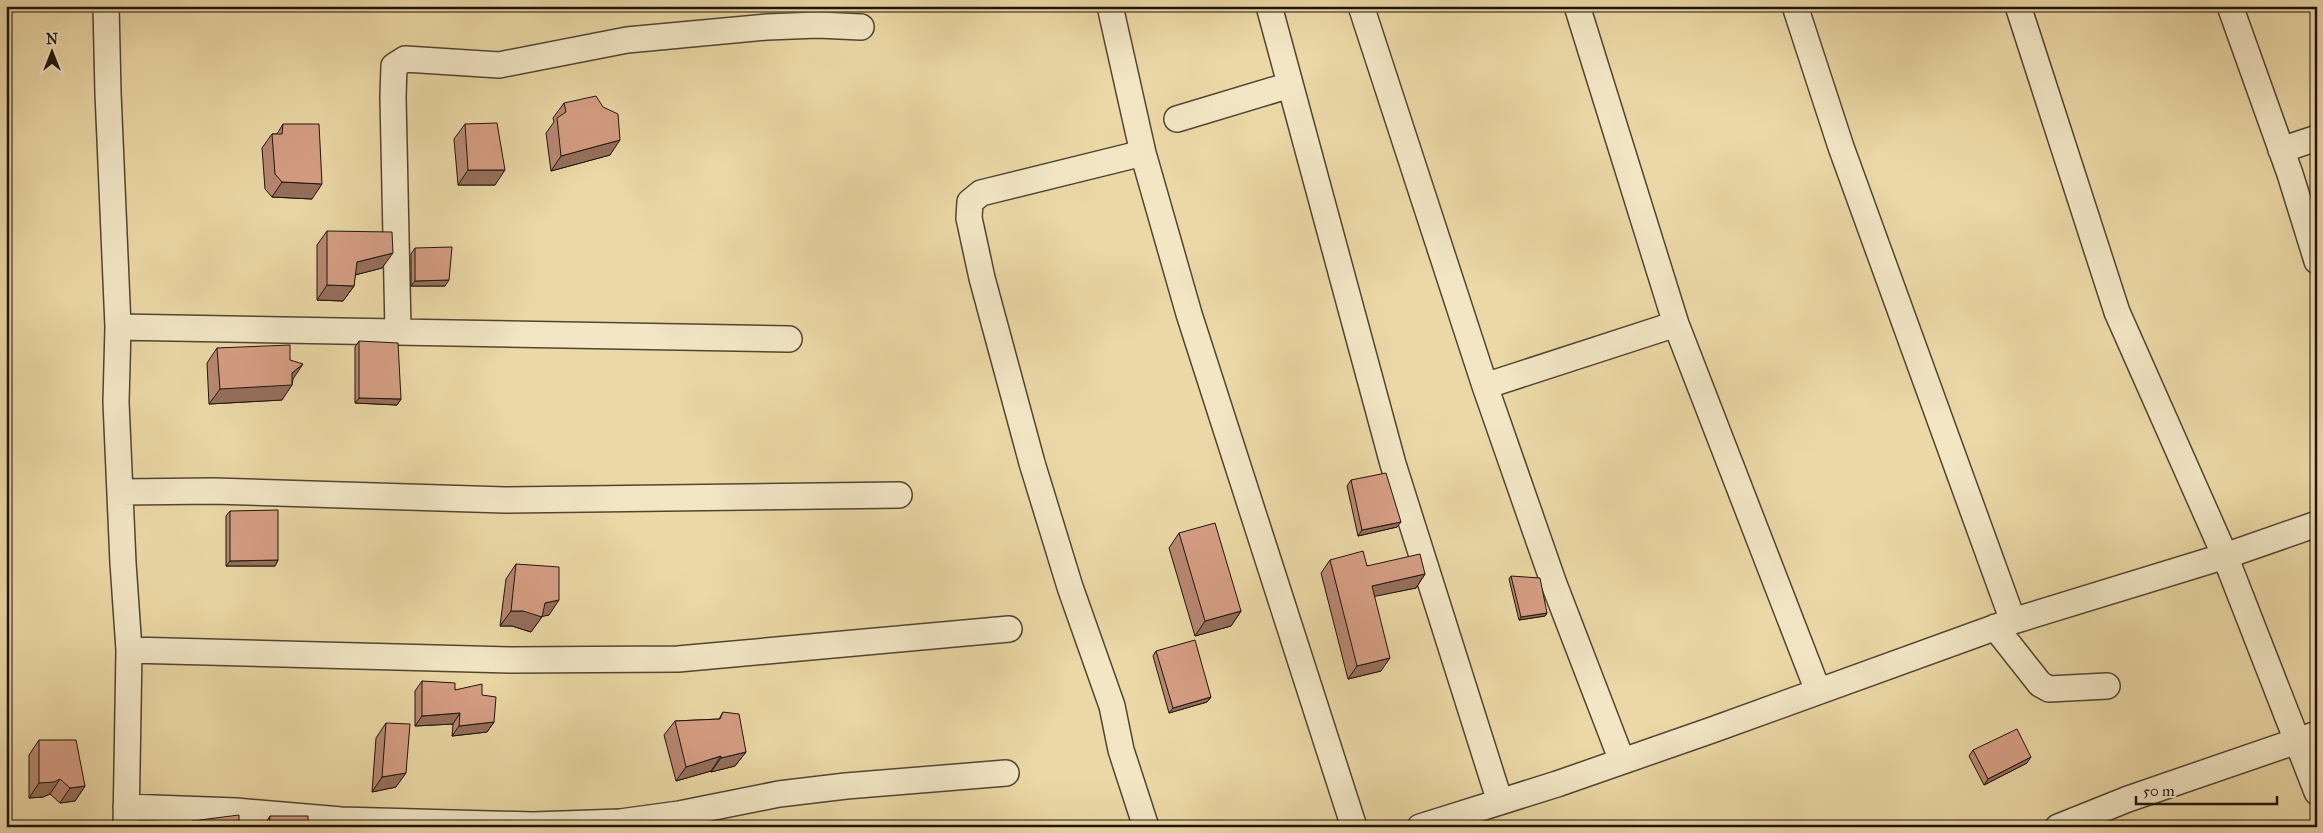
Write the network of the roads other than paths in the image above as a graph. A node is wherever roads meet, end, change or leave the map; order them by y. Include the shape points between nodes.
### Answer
1 (106, 6) edge
2 (1110, 6) edge
3 (1268, 6) edge
4 (1361, 6) edge
5 (1577, 6) edge
6 (1795, 6) edge
7 (2018, 6) edge
8 (2230, 6) edge
9 (861, 27) dead end
10 (1290, 85) junction
11 (1177, 119) dead end
12 (2317, 138) edge
13 (2281, 150) junction
14 (1143, 153) junction
15 (2309, 209) edge
16 (2317, 261) edge
17 (1676, 324) junction
18 (118, 327) junction
19 (398, 330) junction
20 (789, 339) dead end
21 (1485, 386) junction
22 (121, 492) junction
23 (898, 495) dead end
24 (2317, 524) edge
25 (2225, 556) junction
26 (2004, 624) junction
27 (1008, 629) dead end
28 (129, 650) junction
29 (2107, 686) dead end
30 (1818, 691) junction
31 (2307, 737) edge
32 (1622, 761) junction
33 (1006, 773) dead end
34 (2317, 792) edge
35 (1493, 812) edge
36 (126, 817) edge
37 (341, 823) edge
38 (533, 826) edge
39 (1146, 827) edge
40 (1354, 827) edge
41 (1420, 827) edge
42 (2058, 827) edge

1 - 18 street
2 - 14 street
3 - 10 street
4 - 21 street
5 - 17 street
6 - 26 street
7 - 25 street via 2117,312
8 - 13 street
9 - 19 street via 767,27 627,40 499,65 405,59 399,62 394,66 393,97
10 - 11 street
10 - 35 street
12 - 13 street
13 - 15 street
14 - 39 street via 981,193 970,202 969,218 1032,463 1070,587 1112,706 1121,750
14 - 40 street via 1189,314
15 - 16 street
17 - 21 street
17 - 30 street
18 - 19 street
18 - 22 street via 116,402
19 - 20 street
21 - 32 street via 1554,584
22 - 23 street via 213,491 505,500
22 - 28 street via 122,563
24 - 25 street
25 - 26 street
25 - 31 street
26 - 29 street via 2040,684 2048,689
26 - 30 street
27 - 28 street via 678,659 512,660
28 - 36 street
30 - 32 street
31 - 34 street
31 - 42 street via 2128,799
32 - 35 street
33 - 38 street via 778,794 620,822
35 - 41 street
36 - 37 street via 236,811
37 - 38 street

